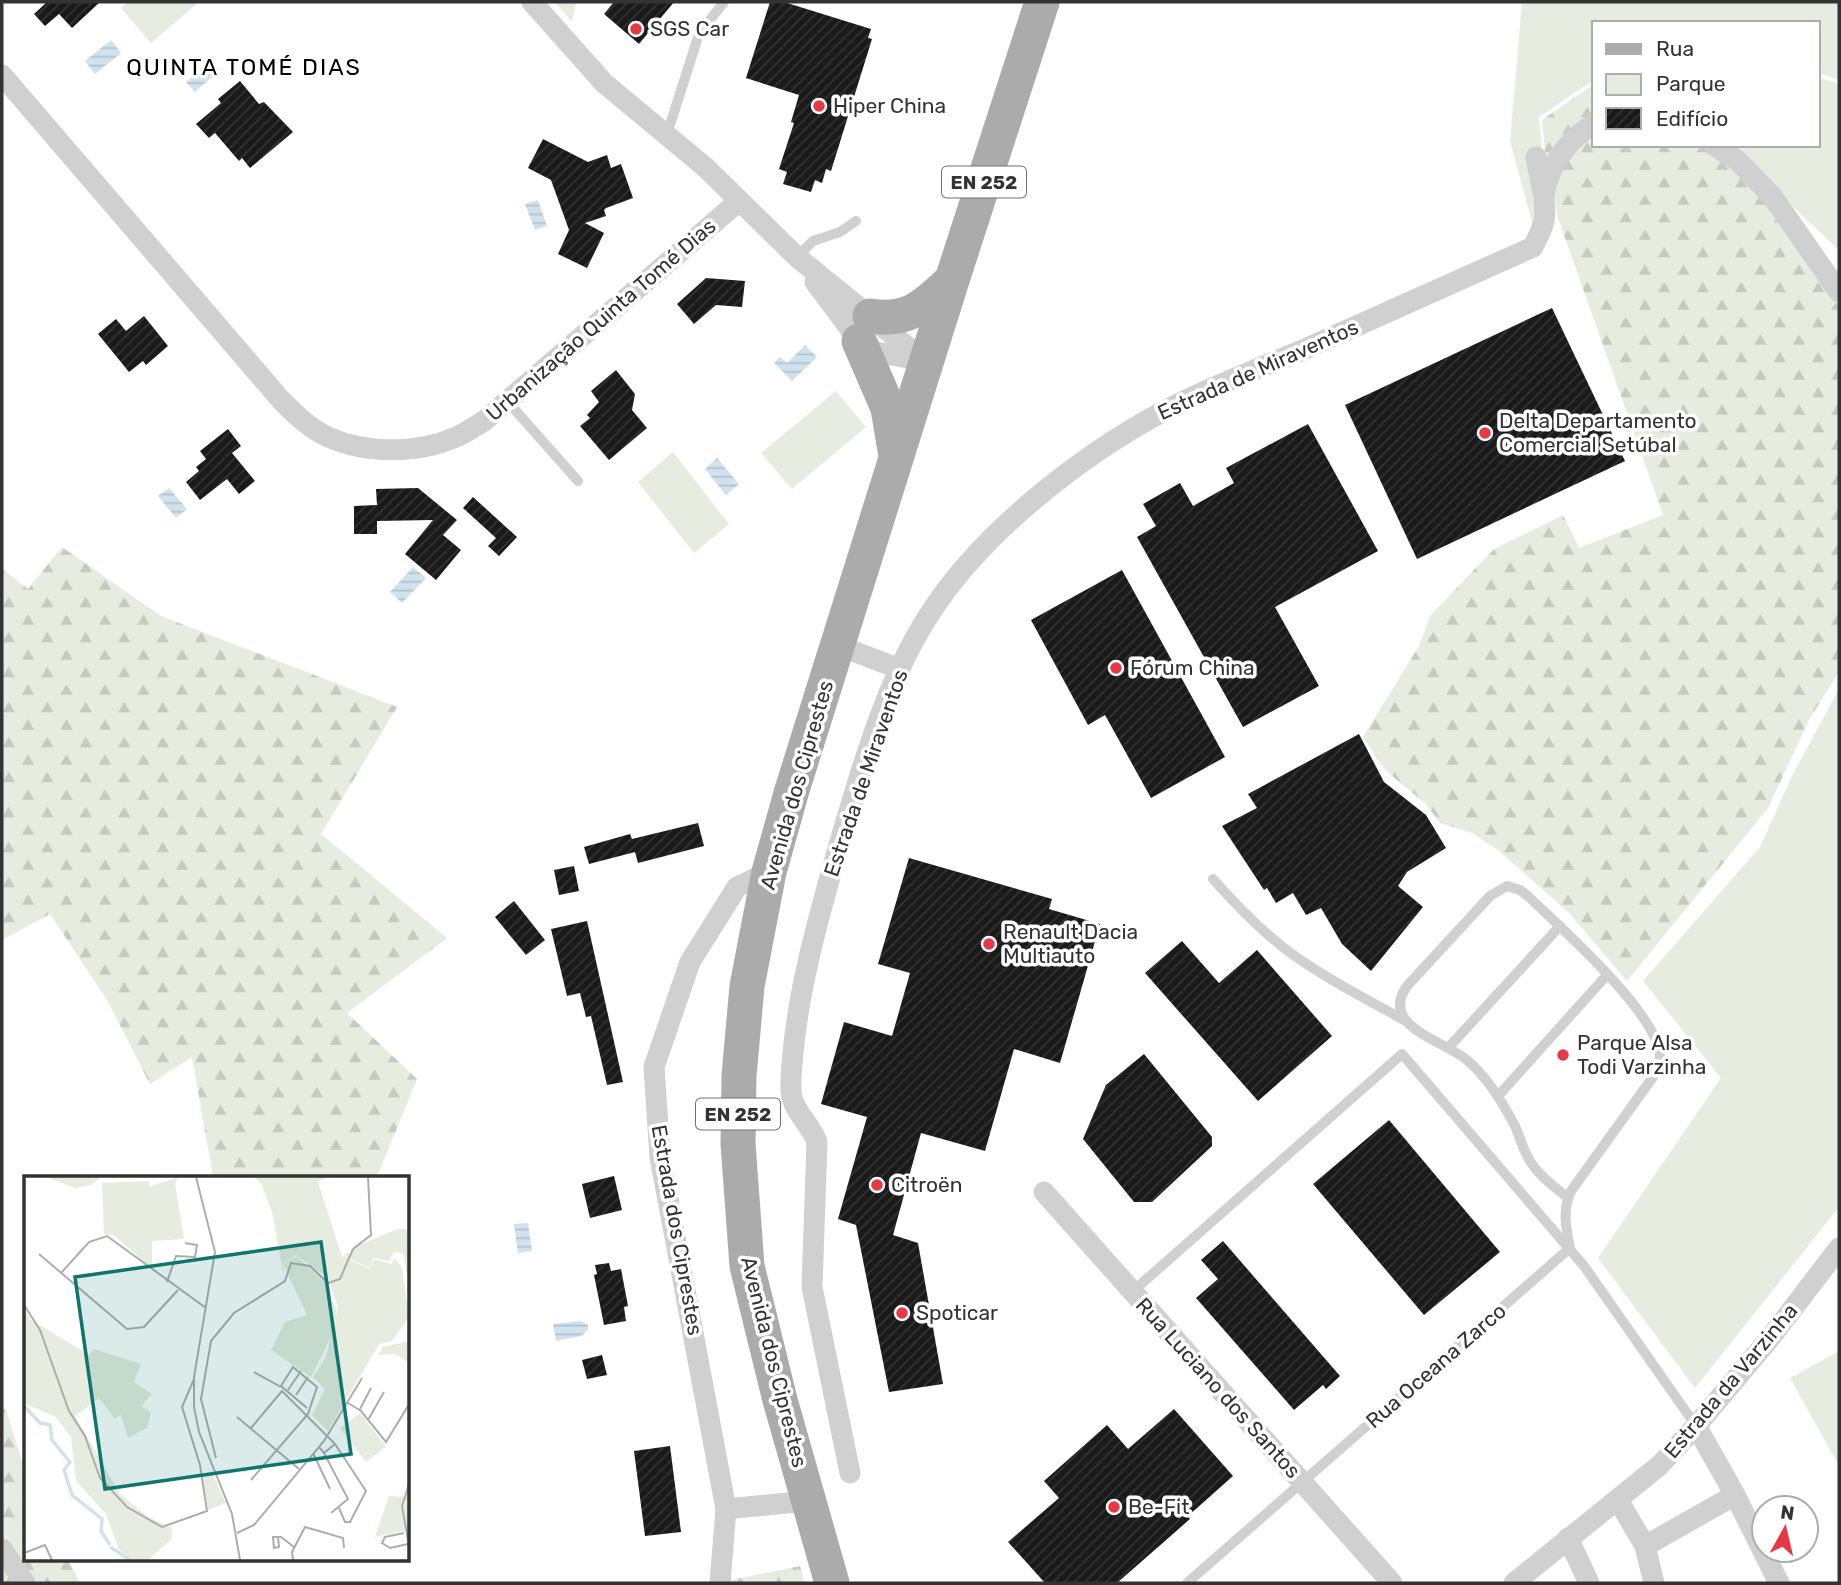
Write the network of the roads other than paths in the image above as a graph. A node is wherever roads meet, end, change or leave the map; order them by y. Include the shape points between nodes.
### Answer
1 (532, 2) edge
2 (724, 2) edge
3 (1042, 2) edge
4 (2, 75) edge
5 (1592, 125) edge
6 (667, 134) junction
7 (1717, 147) edge
8 (1536, 157) dead end
9 (1544, 198) junction
10 (739, 201) junction
11 (856, 222) dead end
12 (797, 257) junction
13 (952, 280) junction
14 (1839, 292) edge
15 (865, 329) junction
16 (926, 362) junction
17 (508, 402) junction
18 (896, 458) junction
19 (578, 481) dead end
20 (837, 645) junction
21 (900, 669) junction
22 (769, 872) junction
23 (1213, 879) dead end
24 (1559, 926) junction
25 (1607, 975) junction
26 (1404, 1020) junction
27 (1449, 1047) junction
28 (1498, 1096) junction
29 (1044, 1192) dead end
30 (1568, 1198) junction
31 (1570, 1248) junction
32 (1839, 1248) edge
33 (1132, 1292) junction
34 (1696, 1426) junction
35 (850, 1473) dead end
36 (1303, 1483) junction
37 (1735, 1495) junction
38 (1618, 1500) junction
39 (808, 1501) junction
40 (726, 1509) junction
41 (1568, 1538) junction
42 (1645, 1546) junction
43 (2, 1549) edge
44 (25, 1583) edge
45 (720, 1583) edge
46 (832, 1583) edge
47 (1187, 1583) edge
48 (1392, 1583) edge
49 (1514, 1583) edge
50 (1589, 1583) edge
51 (1654, 1583) edge
52 (1779, 1583) edge

1 - 6 street via 604,83
2 - 6 lane via 699,34
3 - 13 main road, EN 252
4 - 17 street, Urbanização Quinta Tomé Dias via 281,400 305,422 329,437 395,450 457,437
5 - 9 street via 1564,150
6 - 10 street
7 - 14 street via 1738,161 1772,196
8 - 9 street
9 - 21 street, Estrada de Miraventos via 1545,220 1533,247 1201,393 1096,453 1029,504 986,545 930,613
10 - 12 street
10 - 17 street, Urbanização Quinta Tomé Dias
11 - 12 lane via 813,241
12 - 15 street
13 - 15 main road via 924,306
13 - 16 main road, EN 252
15 - 16 street
15 - 18 main road via 888,408
16 - 18 main road, EN 252
17 - 19 lane
18 - 20 main road, EN 252
20 - 21 street
20 - 22 main road, Avenida dos Ciprestes / EN 252
21 - 35 street, Estrada de Miraventos via 827,886 796,1022 791,1075 797,1111 817,1142 812,1287
22 - 39 main road, Avenida dos Ciprestes / EN 252 via 747,986 738,1076 738,1144 747,1266
22 - 40 street, Estrada dos Ciprestes via 737,887 690,962 654,1067 660,1157
23 - 26 lane via 1289,951
24 - 25 lane
24 - 26 lane via 1520,890 1507,886 1496,891 1407,986 1400,1000
24 - 27 lane
25 - 28 lane
25 - 30 lane via 1649,1025 1661,1062
26 - 27 lane
27 - 28 lane via 1474,1067
28 - 30 lane via 1530,1160
29 - 33 street, Rua Luciano dos Santos
30 - 31 lane via 1565,1216
31 - 33 lane via 1402,1054
31 - 34 lane
31 - 36 lane, Rua Oceana Zarco
32 - 34 street, Estrada da Varzinha
33 - 36 street, Rua Luciano dos Santos
34 - 37 street
34 - 38 street, Estrada da Varzinha via 1660,1465
36 - 47 lane, Rua Oceana Zarco
36 - 48 street, Rua Luciano dos Santos
37 - 42 street
37 - 52 street
38 - 41 street, Estrada da Varzinha
38 - 42 street
39 - 40 street
39 - 46 main road, Avenida dos Ciprestes / EN 252
40 - 45 street, Estrada dos Ciprestes
41 - 49 street, Estrada da Varzinha
41 - 50 street
42 - 51 street
43 - 44 street

